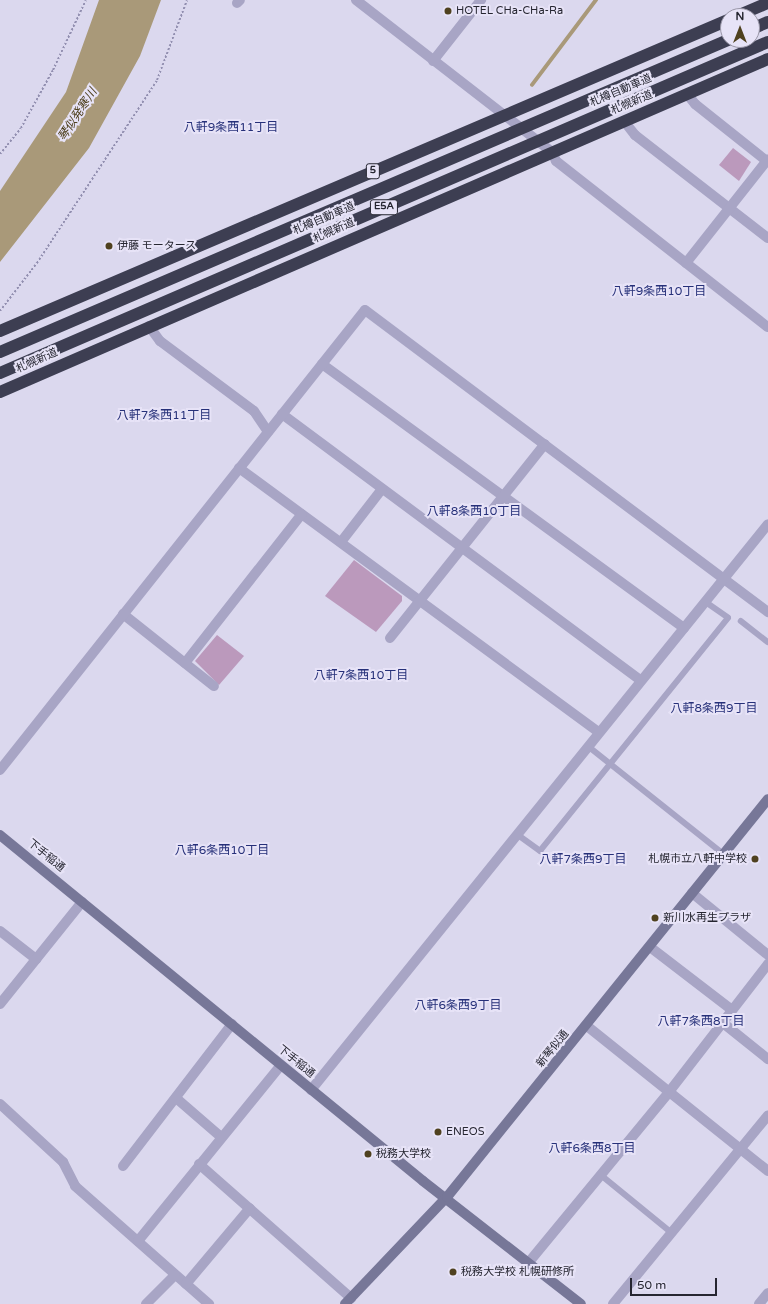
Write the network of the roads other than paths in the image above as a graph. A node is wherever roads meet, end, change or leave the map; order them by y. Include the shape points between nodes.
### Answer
1 (356, 0) edge
2 (481, 0) edge
3 (768, 3) edge
4 (756, 8) edge
5 (720, 23) edge
6 (768, 42) edge
7 (720, 43) edge
8 (768, 59) edge
9 (433, 61) junction
10 (687, 94) junction
11 (503, 115) junction
12 (624, 121) junction
13 (552, 152) junction
14 (767, 160) edge
15 (729, 208) junction
16 (768, 238) edge
17 (686, 263) junction
18 (149, 326) junction
19 (768, 327) edge
20 (0, 331) edge
21 (0, 352) edge
22 (322, 364) junction
23 (0, 373) edge
24 (0, 392) edge
25 (282, 414) junction
26 (268, 432) junction
27 (545, 444) junction
28 (239, 468) junction
29 (382, 490) junction
30 (503, 497) junction
31 (302, 514) junction
32 (768, 524) edge
33 (341, 542) junction
34 (461, 549) junction
35 (725, 578) junction
36 (417, 601) junction
37 (705, 602) junction
38 (768, 612) edge
39 (123, 614) junction
40 (741, 621) dead end
41 (684, 628) junction
42 (390, 638) dead end
43 (768, 642) edge
44 (185, 663) junction
45 (641, 681) junction
46 (214, 686) dead end
47 (599, 732) junction
48 (588, 746) junction
49 (610, 764) junction
50 (0, 770) edge
51 (768, 799) edge
52 (0, 834) edge
53 (516, 834) junction
54 (724, 854) junction
55 (692, 894) junction
56 (82, 902) junction
57 (0, 931) edge
58 (650, 947) junction
59 (768, 955) edge
60 (36, 959) junction
61 (768, 964) edge
62 (0, 1004) edge
63 (732, 1010) junction
64 (723, 1023) junction
65 (232, 1024) junction
66 (587, 1026) junction
67 (768, 1059) edge
68 (280, 1066) junction
69 (312, 1090) junction
70 (669, 1092) junction
71 (176, 1098) junction
72 (0, 1104) edge
73 (768, 1115) edge
74 (221, 1137) junction
75 (740, 1149) junction
76 (199, 1164) junction
77 (123, 1166) dead end
78 (768, 1171) edge
79 (601, 1175) junction
80 (448, 1197) junction
81 (250, 1208) junction
82 (672, 1233) junction
83 (138, 1241) junction
84 (529, 1262) junction
85 (175, 1274) junction
86 (186, 1284) junction
87 (768, 1293) edge
88 (348, 1301) edge
89 (146, 1304) edge
90 (209, 1304) edge
91 (581, 1304) edge
92 (613, 1304) edge
93 (759, 1304) edge

1 - 9 street
2 - 9 street
3 - 4 highway
5 - 11 highway, 5
6 - 23 highway, 札樽自動車道 / E5A, bridge
7 - 21 highway, 札樽自動車道 / E5A, bridge
8 - 10 highway, 札幌新道
9 - 11 street
10 - 12 highway, 札幌新道
10 - 14 street
11 - 13 street
11 - 20 highway, 5
12 - 13 highway, 札幌新道
12 - 15 street via 634,135
13 - 17 street via 556,161
13 - 18 highway, 札幌新道
14 - 15 street
15 - 16 street
15 - 17 street
17 - 19 street
18 - 24 highway, 札幌新道
18 - 26 street via 160,341 254,411
22 - 25 street
22 - 27 street via 364,310
22 - 30 street
25 - 26 street
25 - 29 street
26 - 28 street
27 - 30 street
27 - 35 street
28 - 31 street
28 - 39 street
29 - 33 street
29 - 34 street
30 - 34 street
30 - 41 street
31 - 33 street
31 - 44 street
32 - 35 street
33 - 36 street
34 - 36 street
34 - 45 street
35 - 37 street
35 - 38 street
36 - 42 street
36 - 47 street
37 - 41 street
37 - 49 lane via 728,618
39 - 44 street
39 - 50 street
40 - 43 lane
41 - 45 street
44 - 46 street
45 - 47 street
47 - 48 street
48 - 49 lane
48 - 53 street
49 - 53 lane via 540,851
49 - 54 lane
51 - 54 main road, 新琴似通
52 - 56 main road, 下手稲通
53 - 69 street
54 - 55 main road, 新琴似通
55 - 58 main road, 新琴似通
55 - 59 street
56 - 60 street
56 - 65 main road, 下手稲通
57 - 60 street
58 - 63 street
58 - 66 main road, 新琴似通
60 - 62 street
61 - 63 street
63 - 64 street
64 - 67 street
64 - 70 street
65 - 68 main road, 下手稲通
65 - 71 street
66 - 70 street
66 - 80 main road, 新琴似通
68 - 69 main road, 下手稲通
68 - 74 street
69 - 80 main road, 下手稲通
70 - 75 street
70 - 79 street
71 - 74 street
71 - 77 street
72 - 83 street via 63,1162 75,1186
73 - 75 street
74 - 76 street
75 - 78 street
75 - 82 street
76 - 81 street
76 - 83 street
79 - 82 lane
79 - 84 street
80 - 84 main road, 下手稲通
80 - 88 main road, 新琴似通
81 - 86 street
81 - 88 street
82 - 92 street
83 - 85 street
84 - 91 main road, 下手稲通
85 - 86 street
85 - 89 street
86 - 90 street
87 - 93 street

